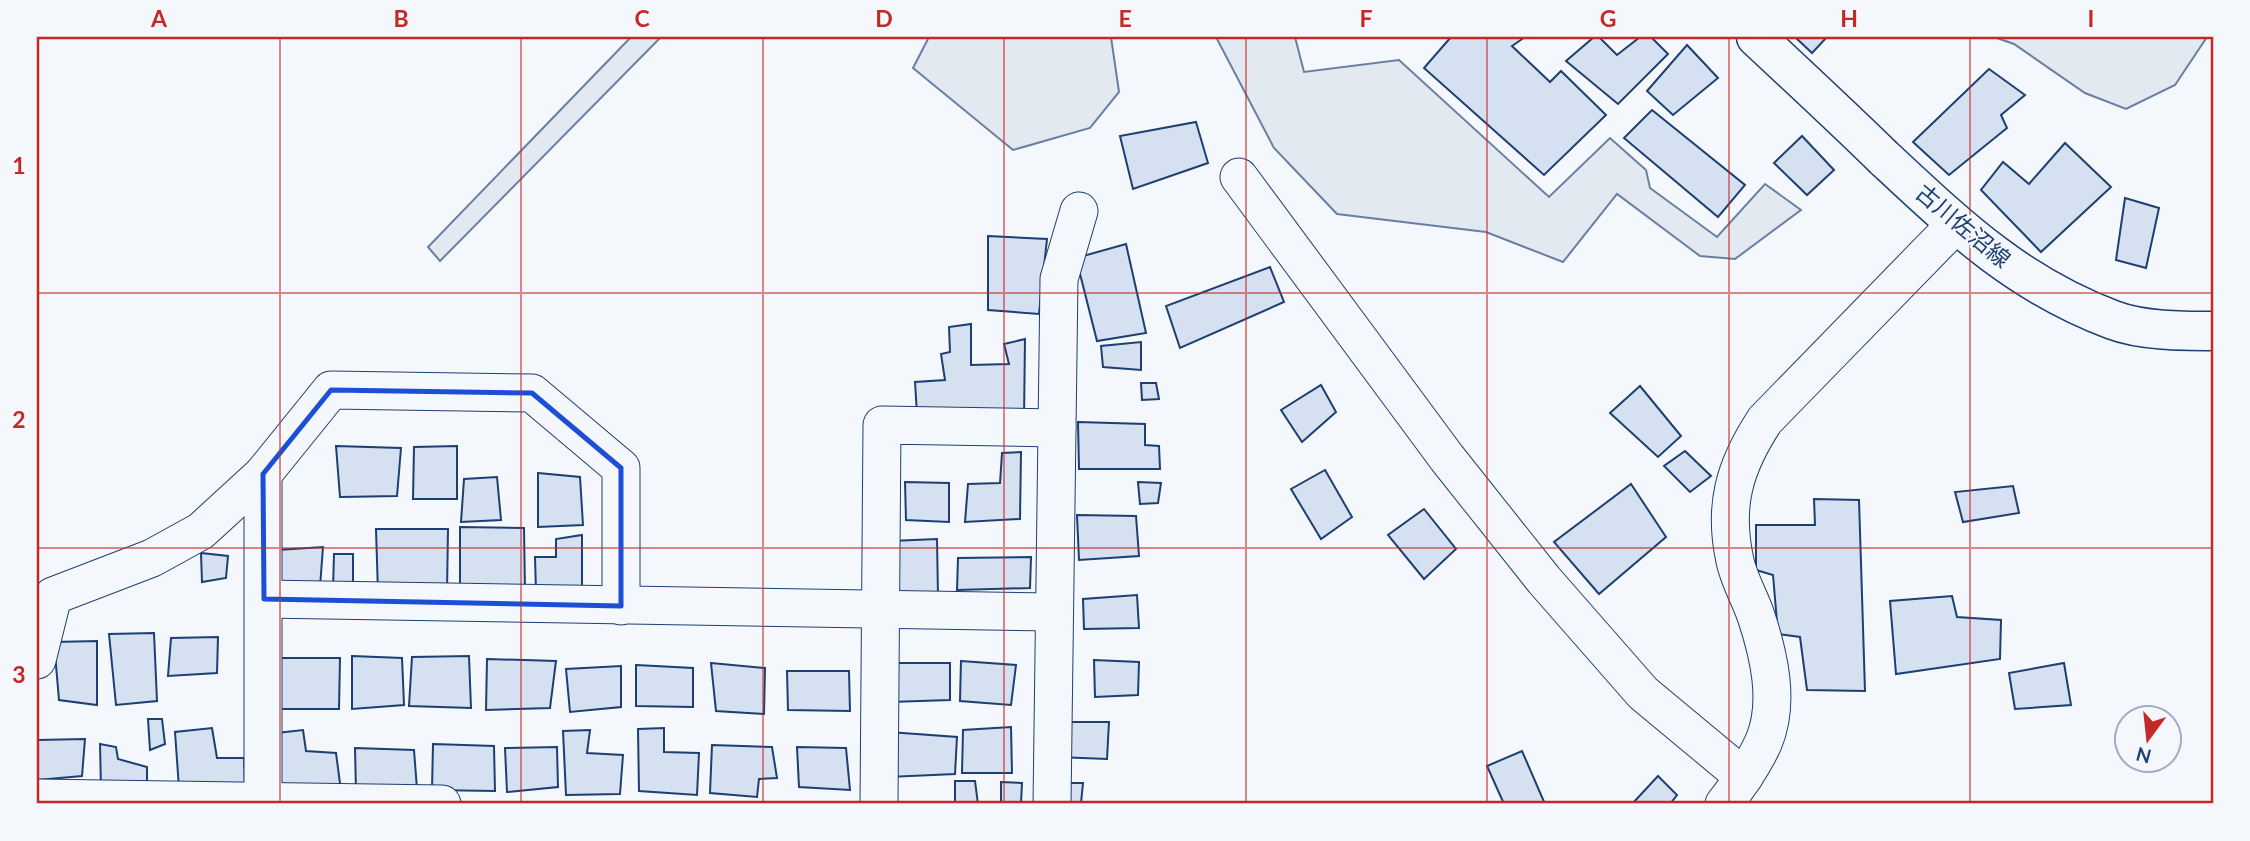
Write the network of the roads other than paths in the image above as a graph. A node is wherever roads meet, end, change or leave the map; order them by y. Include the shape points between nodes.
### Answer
1 (1756, 37) edge
2 (1239, 177) dead end
3 (1079, 211) dead end
4 (1955, 225) junction
5 (2213, 331) edge
6 (1056, 428) junction
7 (263, 474) junction
8 (264, 600) junction
9 (621, 606) junction
10 (880, 609) junction
11 (1053, 612) junction
12 (37, 660) edge
13 (1734, 790) edge
14 (37, 798) edge
15 (263, 803) edge
16 (442, 804) edge
17 (879, 804) edge
18 (1052, 804) edge

1 - 4 main road, 古川佐沼線
2 - 13 street via 1447,458 1544,580
3 - 6 street via 1059,279
4 - 5 main road, 古川佐沼線 via 1997,259 2056,295 2116,321 2177,331
4 - 13 street via 1765,421 1746,450 1734,484 1730,526 1735,563 1769,662 1772,701 1764,740
6 - 10 street via 882,425
6 - 11 street
7 - 8 street
7 - 9 street via 331,390 532,393 621,468
7 - 12 street via 201,531 152,558 54,596
8 - 9 street
8 - 15 street
9 - 10 street
10 - 11 street
10 - 17 street
11 - 18 street
14 - 15 street
15 - 16 street

